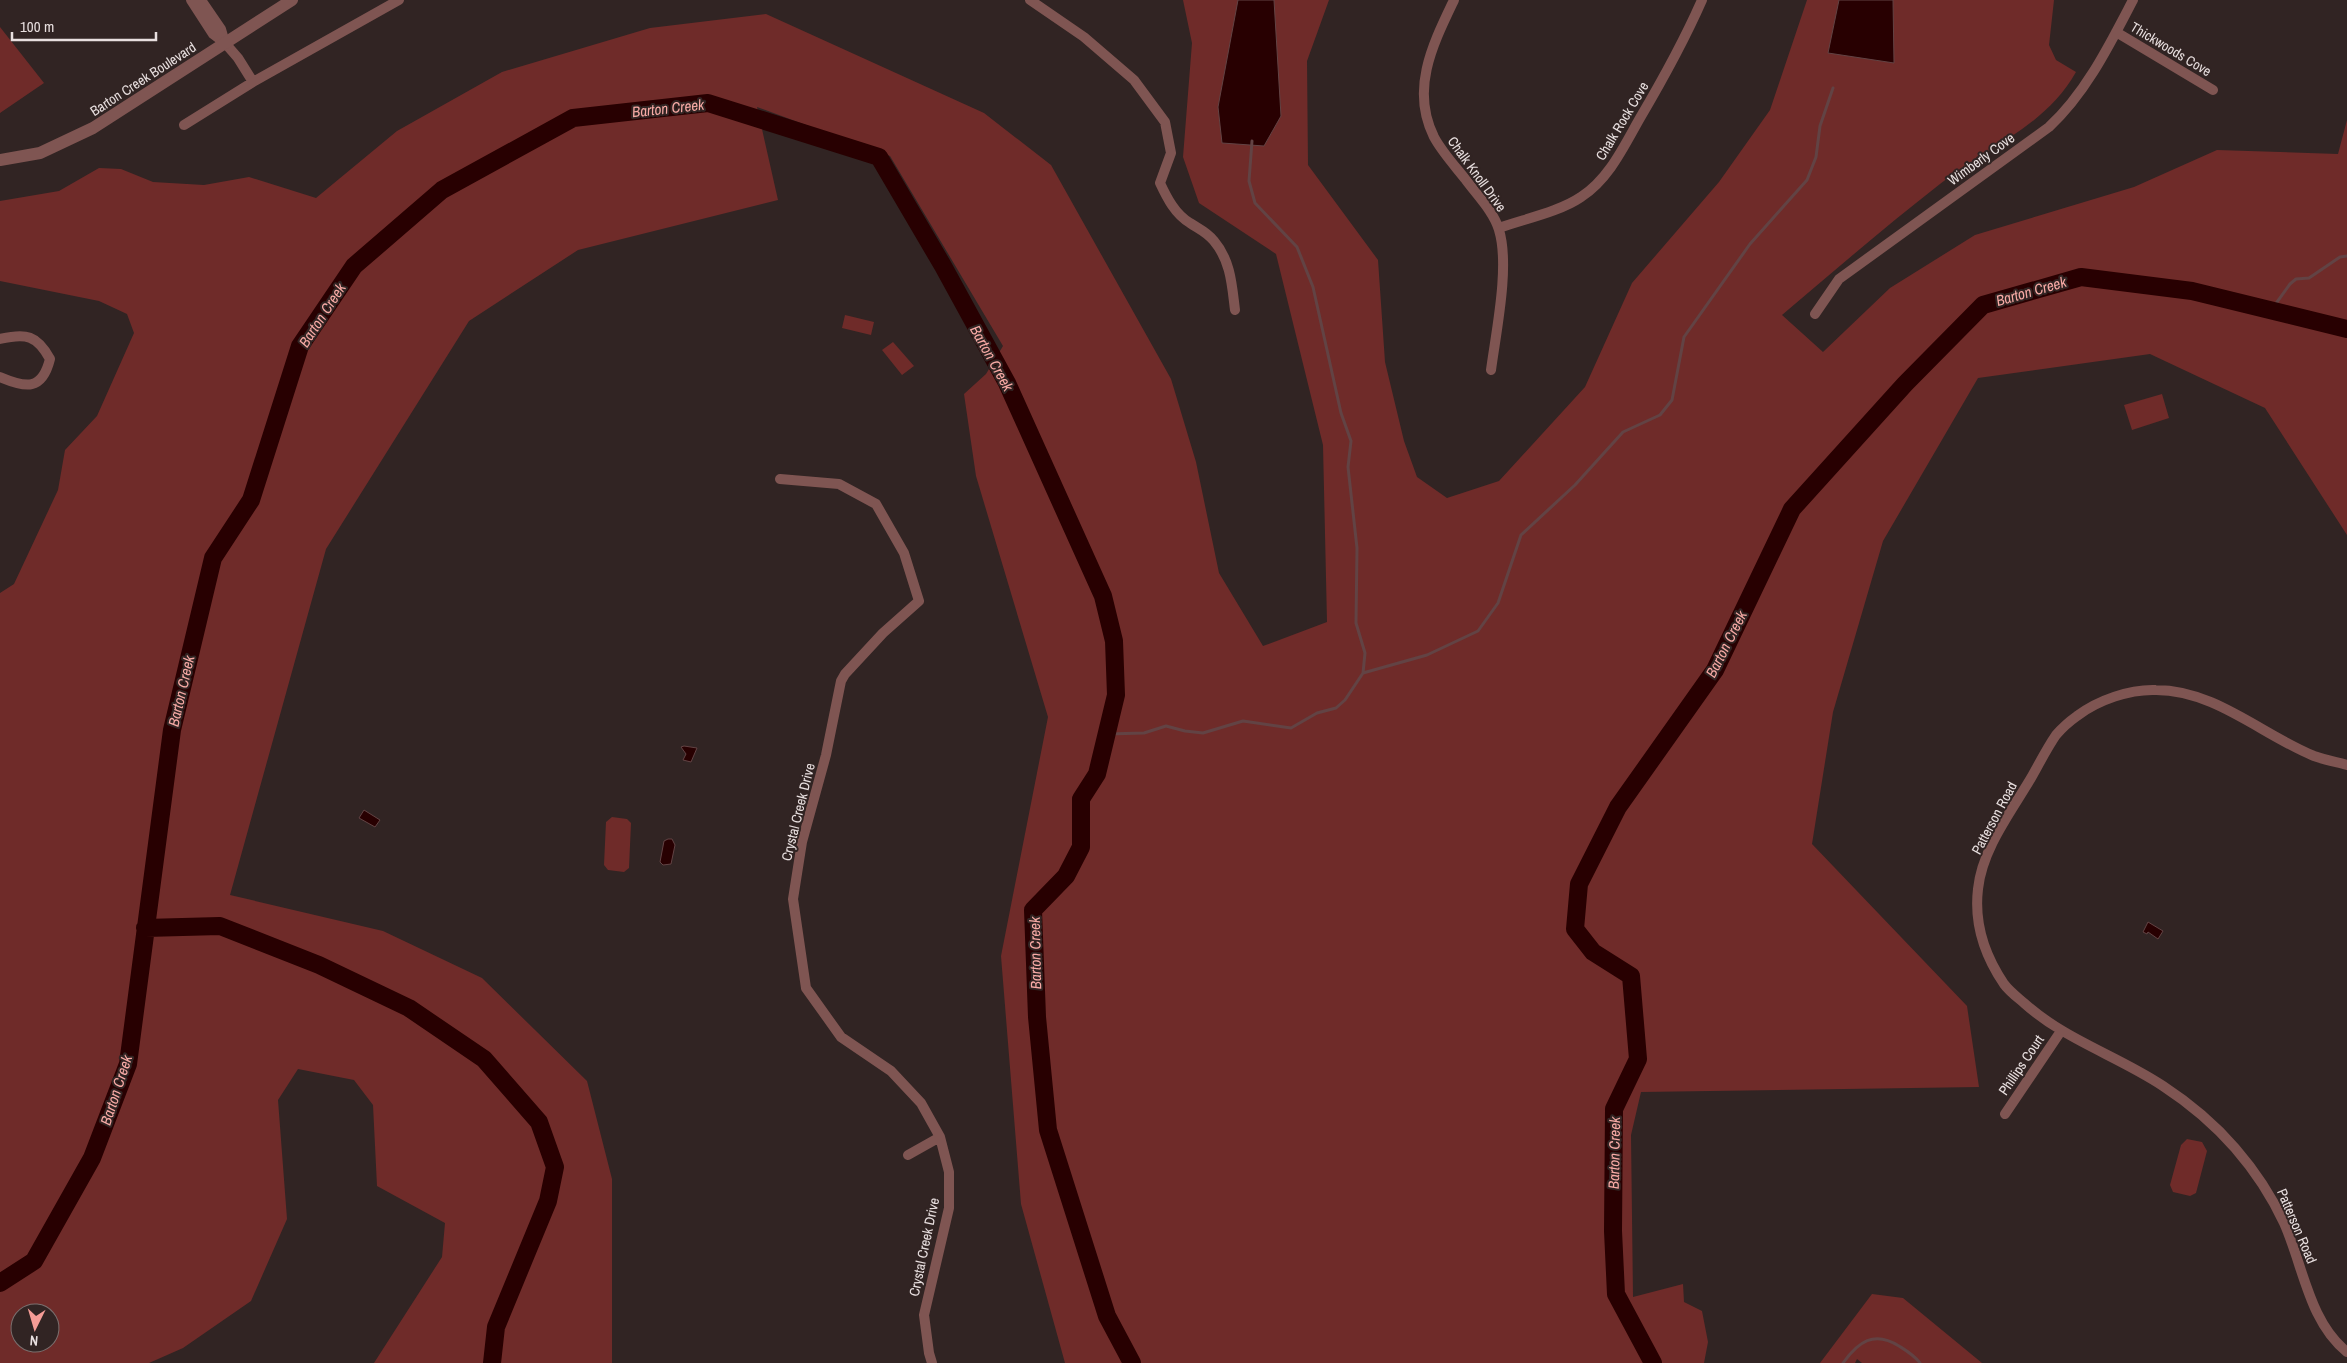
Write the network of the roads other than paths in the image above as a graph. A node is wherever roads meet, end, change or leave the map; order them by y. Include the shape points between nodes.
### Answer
1 (191, 0) edge
2 (201, 0) edge
3 (292, 0) edge
4 (399, 0) edge
5 (1030, 0) edge
6 (1454, 0) edge
7 (1702, 0) edge
8 (2133, 0) edge
9 (2116, 32) junction
10 (225, 43) junction
11 (253, 82) junction
12 (2213, 90) dead end
13 (184, 125) dead end
14 (0, 160) edge
15 (1499, 228) junction
16 (1235, 310) dead end
17 (1815, 314) dead end
18 (0, 339) edge
19 (1491, 370) dead end
20 (0, 377) edge
21 (780, 479) dead end
22 (2347, 765) edge
23 (2061, 1032) junction
24 (2004, 1114) dead end
25 (940, 1137) junction
26 (908, 1155) dead end
27 (2347, 1352) edge
28 (932, 1363) edge

1 - 10 street via 213,34
2 - 10 street via 221,29
3 - 10 street, Barton Creek Boulevard
4 - 11 street
5 - 16 street via 1084,37 1134,80 1165,122 1171,153 1160,183 1170,204 1215,242 1229,267
6 - 15 street, Chalk Knoll Drive via 1428,57 1423,83 1425,111 1439,146
7 - 15 street, Chalk Rock Cove via 1684,41 1612,167 1593,188 1571,203
8 - 9 street, Wimberly Cove
9 - 12 street, Thickwoods Cove
9 - 17 street, Wimberly Cove via 2062,116 1839,278
10 - 11 street
10 - 14 street, Barton Creek Boulevard via 74,139 40,153
11 - 13 street
15 - 19 street, Chalk Knoll Drive via 1503,267
18 - 20 street via 28,337 42,344 50,359 46,374 36,383 22,386
21 - 25 street, Crystal Creek Drive via 839,484 876,504 904,553 920,601 883,633 841,681 826,755 802,842 793,899 806,988 841,1037 891,1071 921,1103
22 - 23 street, Patterson Road via 2316,757 2222,707 2180,693 2155,690 2100,702 2078,715 2057,734 1987,856 1978,887 1978,922 1987,955 2005,986
23 - 24 street, Phillips Court
23 - 27 street, Patterson Road via 2162,1085 2203,1116 2233,1145 2263,1182 2285,1225 2320,1318 2339,1346
25 - 26 street
25 - 28 street, Crystal Creek Drive via 949,1172 949,1208 924,1315

